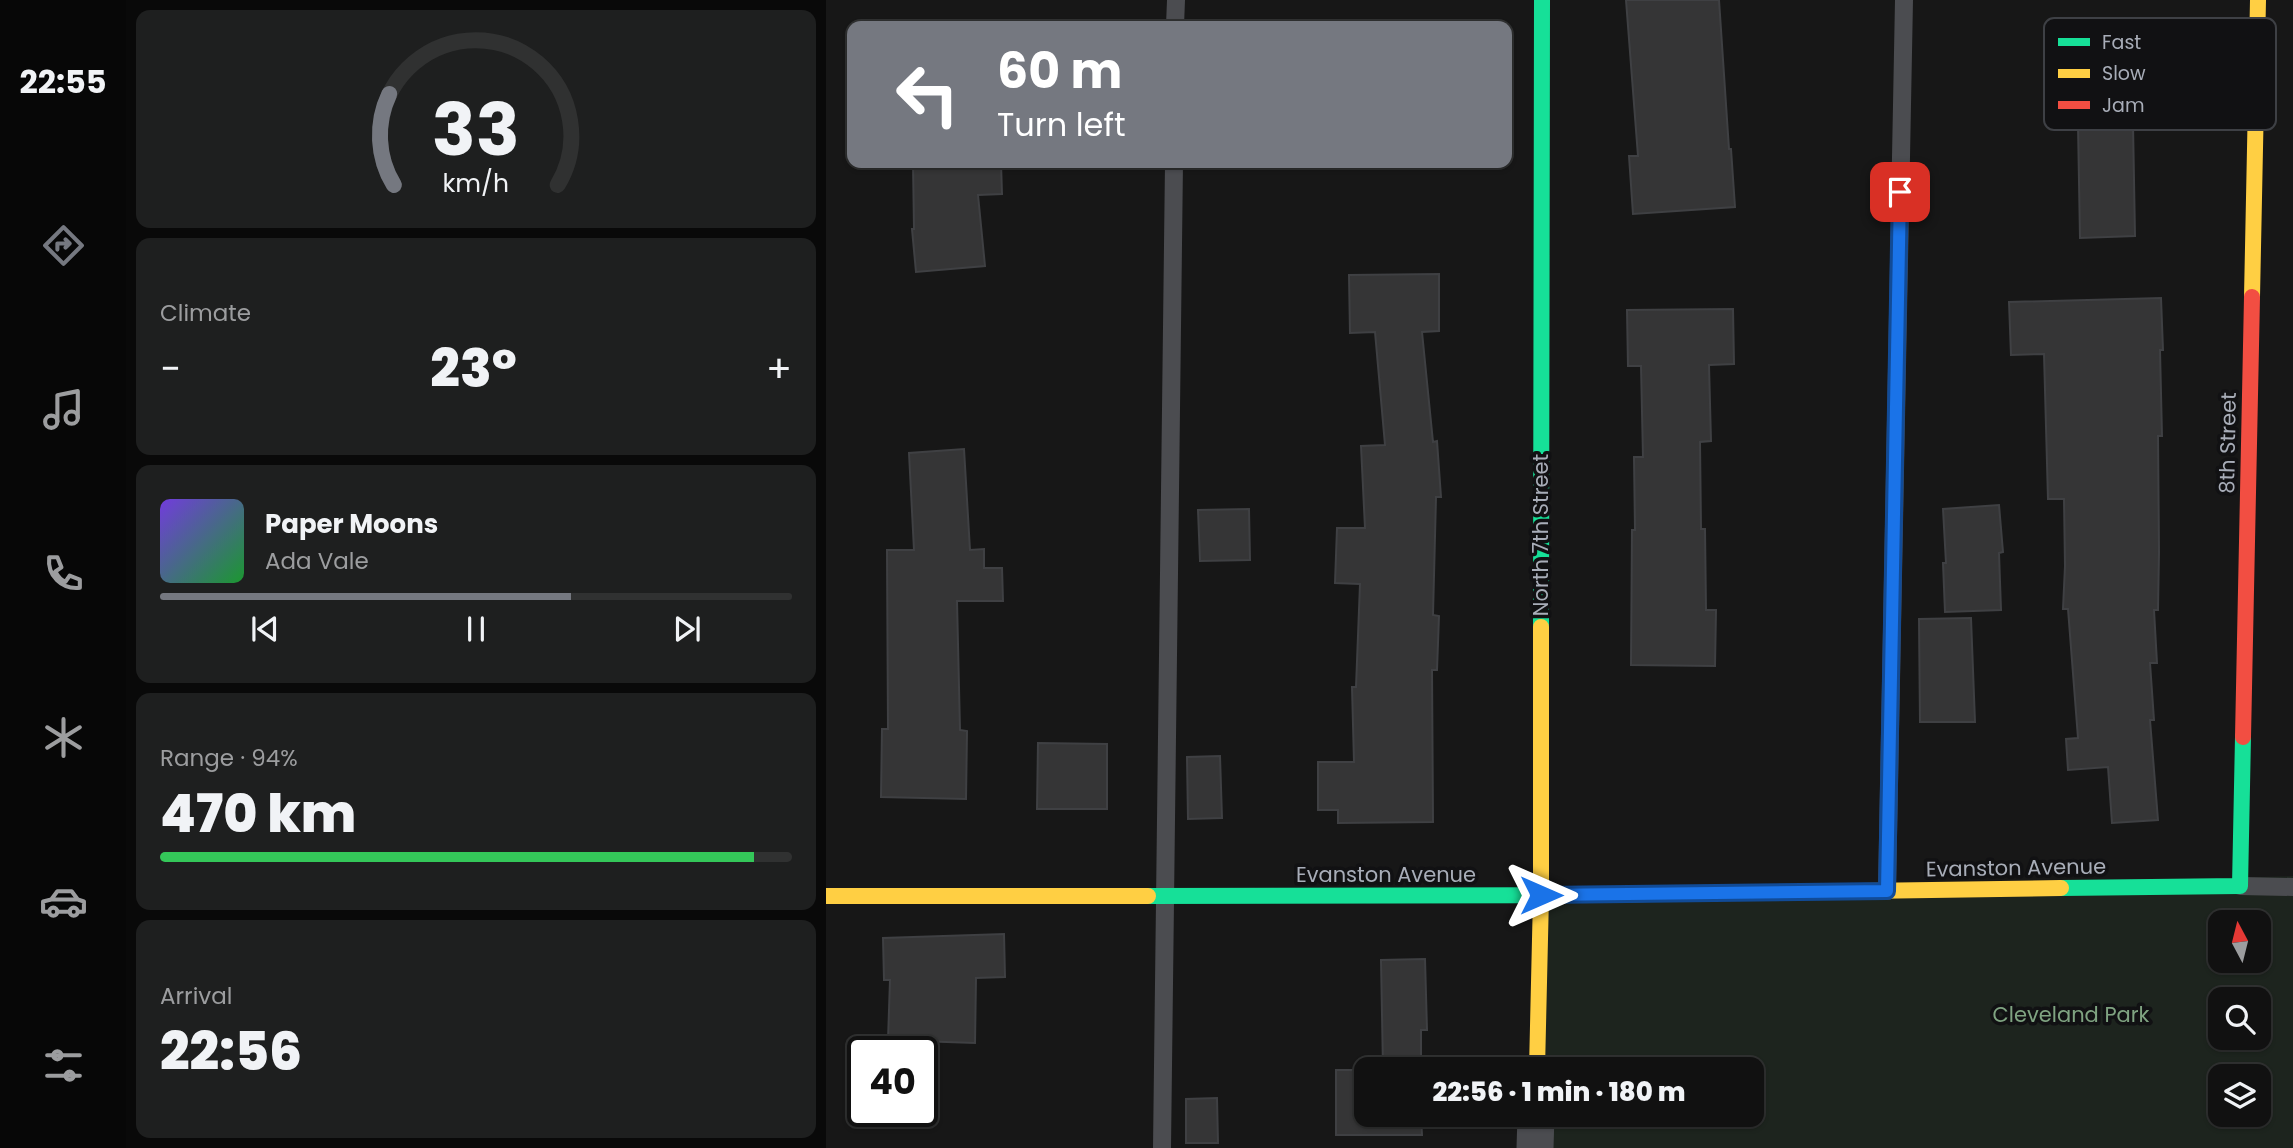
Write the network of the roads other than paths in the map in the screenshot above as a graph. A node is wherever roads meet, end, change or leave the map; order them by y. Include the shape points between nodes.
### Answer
1 (1176, 0) edge
2 (1542, 0) edge
3 (1903, 0) edge
4 (2259, 0) edge
5 (2259, 18) edge
6 (1175, 21) edge
7 (2256, 130) edge
8 (1174, 168) edge
9 (2240, 886) junction
10 (2293, 887) edge
11 (1887, 891) junction
12 (1166, 895) junction
13 (1541, 895) junction
14 (826, 896) edge
15 (1537, 1057) edge
16 (1536, 1127) edge
17 (1162, 1148) edge
18 (1535, 1148) edge

1 - 6 lane
2 - 13 street, North 7th Street
3 - 11 lane
4 - 5 street, 8th Street
7 - 9 street, 8th Street
8 - 12 lane
9 - 10 lane
9 - 11 street, Evanston Avenue
11 - 13 street, Evanston Avenue
12 - 13 street, Evanston Avenue
12 - 14 street, Evanston Avenue
12 - 17 lane
13 - 15 street, North 7th Street
16 - 18 street

